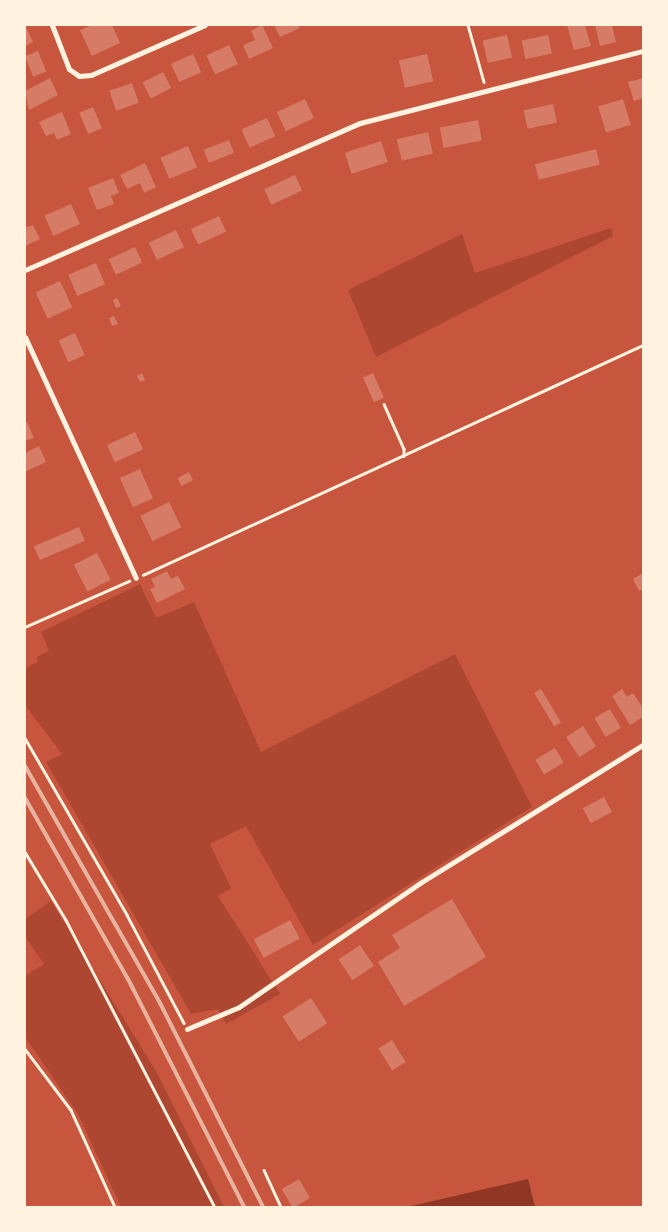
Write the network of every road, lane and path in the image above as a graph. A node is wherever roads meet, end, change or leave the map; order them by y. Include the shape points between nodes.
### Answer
1 (52, 25) edge
2 (205, 25) edge
3 (468, 25) edge
4 (643, 51) edge
5 (486, 91) junction
6 (25, 270) edge
7 (25, 337) edge
8 (643, 344) edge
9 (384, 404) dead end
10 (404, 456) junction
11 (136, 578) junction
12 (25, 628) edge
13 (25, 738) edge
14 (643, 745) edge
15 (25, 852) edge
16 (187, 1029) joint
17 (25, 1049) edge
18 (264, 1170) dead end
19 (115, 1207) edge
20 (215, 1207) edge
21 (281, 1207) edge

1 - 2 street via 70,69 79,76 91,75
3 - 5 path
4 - 5 street
5 - 6 street via 360,123
7 - 11 street
8 - 10 path
9 - 10 path via 404,448
10 - 11 path
11 - 12 path
13 - 16 path via 127,915
14 - 16 street via 420,883 239,1008
15 - 20 path via 66,920
17 - 19 path via 71,1110
18 - 21 path

